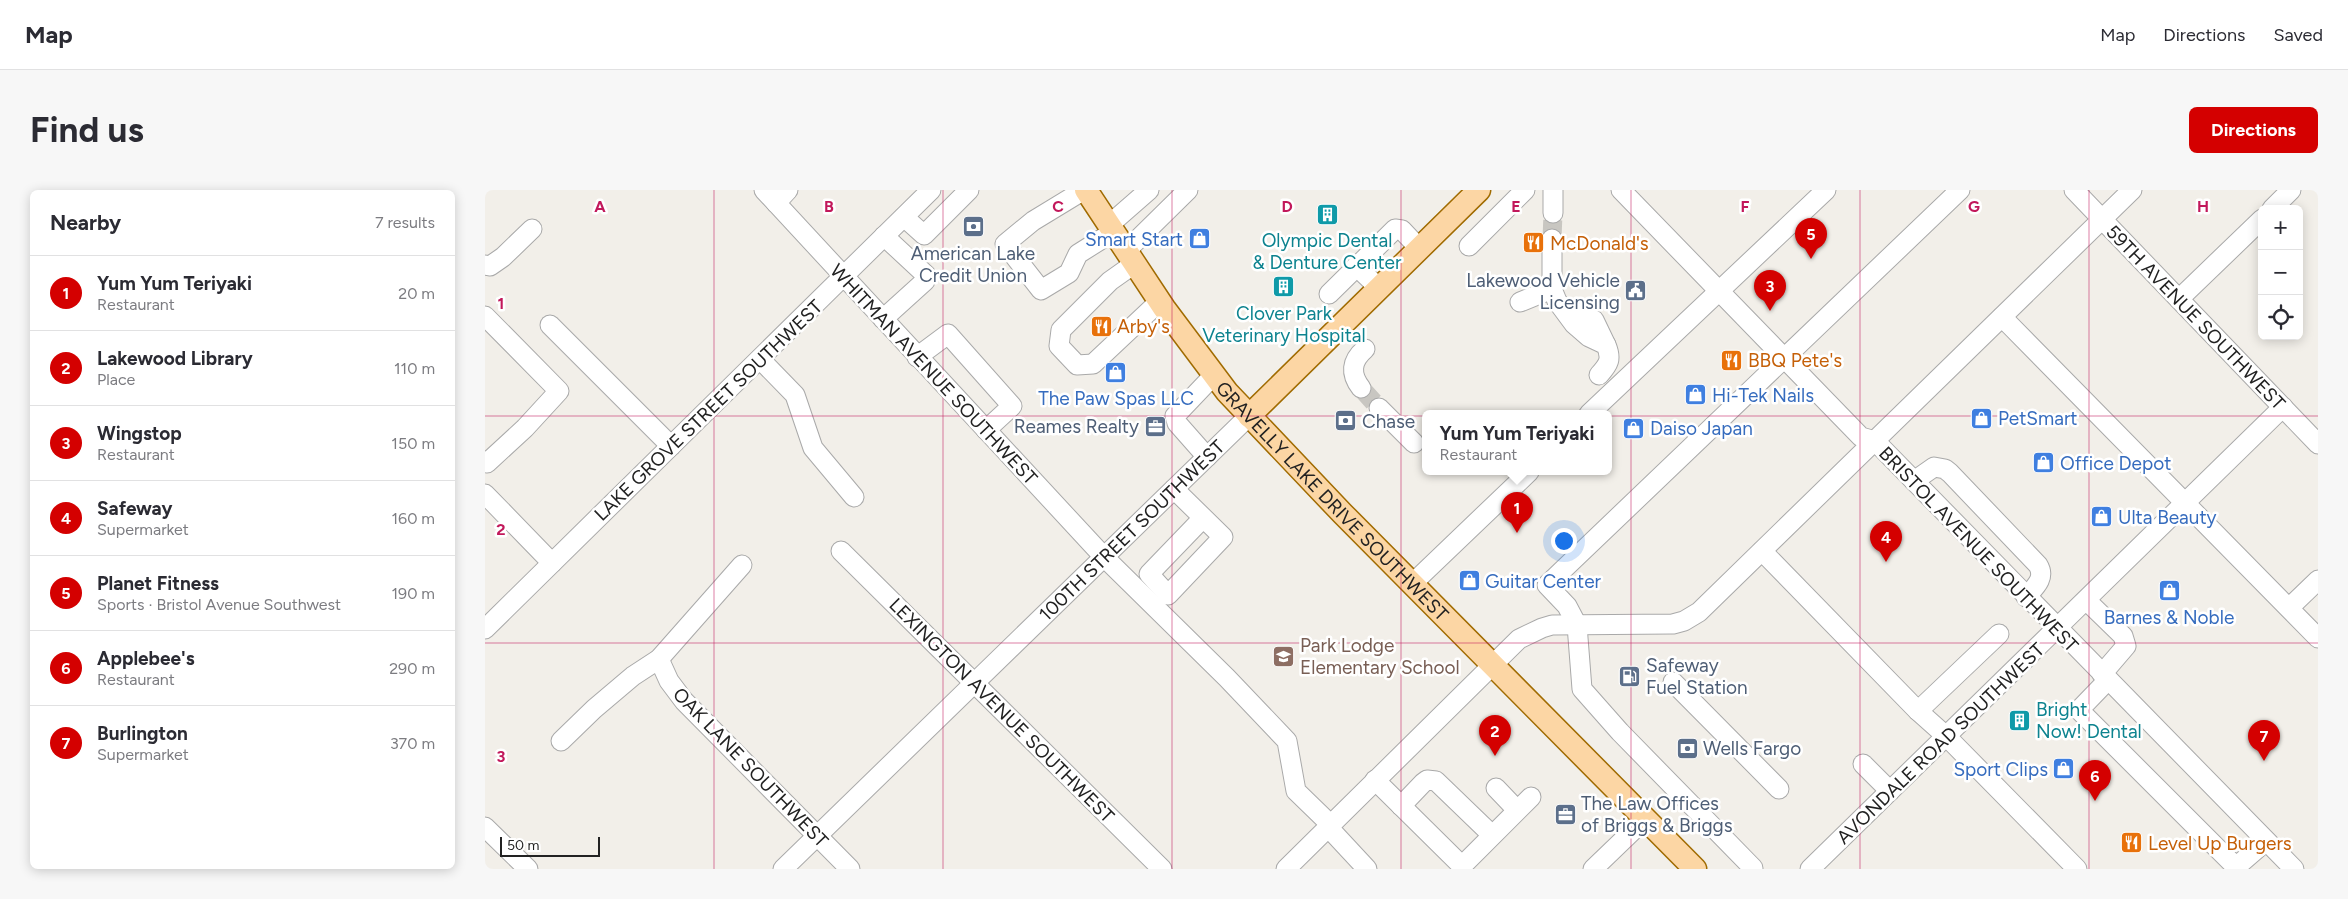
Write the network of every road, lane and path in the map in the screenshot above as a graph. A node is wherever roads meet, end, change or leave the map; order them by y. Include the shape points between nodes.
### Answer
1 (931, 190) edge
2 (969, 190) edge
3 (1085, 190) edge
4 (1149, 190) edge
5 (1187, 190) edge
6 (1479, 190) edge
7 (1525, 190) edge
8 (1553, 190) edge
9 (1621, 190) edge
10 (1826, 190) edge
11 (1960, 190) edge
12 (2074, 190) edge
13 (2131, 190) edge
14 (2291, 190) edge
15 (776, 194) edge
16 (2276, 205) edge
17 (1553, 213) tunnel mouth
18 (904, 217) junction
19 (2102, 219) junction
20 (2258, 223) edge
21 (1111, 229) junction
22 (532, 230) dead end
23 (885, 236) junction
24 (1552, 239) tunnel mouth
25 (1469, 246) dead end
26 (1419, 248) junction
27 (1130, 257) junction
28 (485, 265) edge
29 (1356, 266) junction
30 (843, 277) junction
31 (1379, 288) junction
32 (1552, 289) junction
33 (1718, 291) junction
34 (1329, 294) dead end
35 (2179, 299) junction
36 (1160, 301) junction
37 (1520, 302) dead end
38 (485, 316) edge
39 (2002, 317) junction
40 (883, 319) junction
41 (550, 325) dead end
42 (1365, 349) dead end
43 (917, 356) junction
44 (760, 359) junction
45 (1784, 360) junction
46 (1214, 375) junction
47 (1599, 376) dead end
48 (1361, 388) tunnel mouth
49 (2283, 407) junction
50 (1379, 408) tunnel mouth
51 (1593, 410) edge
52 (1249, 416) junction
53 (986, 430) junction
54 (1875, 441) junction
55 (1414, 443) dead end
56 (2318, 444) edge
57 (671, 446) junction
58 (1207, 457) junction
59 (485, 462) edge
60 (1526, 475) edge
61 (1914, 481) junction
62 (1174, 489) junction
63 (485, 494) edge
64 (854, 496) dead end
65 (2186, 503) junction
66 (1203, 518) dead end
67 (841, 551) dead end
68 (1762, 551) junction
69 (1104, 557) junction
70 (552, 563) junction
71 (742, 565) dead end
72 (2318, 580) edge
73 (1413, 583) junction
74 (2026, 597) junction
75 (2086, 600) junction
76 (2289, 608) junction
77 (1577, 625) junction
78 (485, 629) edge
79 (2057, 629) junction
80 (1999, 634) dead end
81 (2318, 638) edge
82 (659, 659) junction
83 (1492, 664) junction
84 (2105, 677) junction
85 (974, 682) junction
86 (1673, 682) dead end
87 (1918, 711) junction
88 (1946, 736) junction
89 (561, 741) dead end
90 (1863, 764) dead end
91 (1375, 780) junction
92 (1495, 788) dead end
93 (1779, 790) dead end
94 (1889, 791) junction
95 (1401, 806) junction
96 (1645, 819) junction
97 (1329, 826) junction
98 (485, 827) edge
99 (817, 835) junction
100 (1492, 835) junction
101 (2266, 841) junction
102 (1753, 868) edge
103 (528, 869) edge
104 (783, 869) edge
105 (850, 869) edge
106 (1162, 869) edge
107 (1286, 869) edge
108 (1367, 869) edge
109 (1593, 869) edge
110 (1695, 869) edge
111 (1810, 869) edge
112 (2077, 869) edge
113 (2293, 869) edge

1 - 18 street, LAKE GROVE STREET SOUTHWEST
2 - 18 street via 924,235
3 - 21 main road, GRAVELLY LAKE DRIVE SOUTHWEST
3 - 21 street via 1033,221 1005,244 1041,290 1069,273 1078,254
4 - 21 street
5 - 27 street
6 - 26 main road, 100TH STREET SOUTHWEST
7 - 25 street
8 - 17 street
9 - 33 street, BRISTOL AVENUE SOUTHWEST
10 - 33 street
11 - 45 street
12 - 19 street, 59TH AVENUE SOUTHWEST
13 - 19 street
14 - 16 street
15 - 30 street, WHITMAN AVENUE SOUTHWEST
18 - 23 street, LAKE GROVE STREET SOUTHWEST
19 - 35 street, 59TH AVENUE SOUTHWEST
19 - 39 street
20 - 35 street
21 - 27 main road, GRAVELLY LAKE DRIVE SOUTHWEST
22 - 28 street via 503,257 490,266
23 - 30 street, LAKE GROVE STREET SOUTHWEST
23 - 40 street via 926,275 925,281
24 - 32 street
26 - 29 street via 1401,230 1395,229
26 - 31 main road, 100TH STREET SOUTHWEST
27 - 36 main road, GRAVELLY LAKE DRIVE SOUTHWEST
27 - 36 street via 1061,330 1059,346 1077,365 1093,364
29 - 31 street
29 - 34 street
30 - 40 street, WHITMAN AVENUE SOUTHWEST
30 - 44 street, LAKE GROVE STREET SOUTHWEST
31 - 52 main road, 100TH STREET SOUTHWEST
32 - 37 street
32 - 47 street via 1574,324 1589,338 1606,345 1611,355 1610,362
33 - 45 street, BRISTOL AVENUE SOUTHWEST
33 - 51 street
35 - 49 street, 59TH AVENUE SOUTHWEST
36 - 46 main road, GRAVELLY LAKE DRIVE SOUTHWEST
38 - 59 street via 559,391 525,428
39 - 54 street
39 - 65 street
40 - 43 street, WHITMAN AVENUE SOUTHWEST
41 - 57 street
42 - 48 street via 1353,363 1353,373
43 - 53 street, WHITMAN AVENUE SOUTHWEST
43 - 53 street via 948,334 1012,406
44 - 57 street, LAKE GROVE STREET SOUTHWEST
44 - 64 street via 795,395 813,448
45 - 54 street, BRISTOL AVENUE SOUTHWEST via 1861,437
45 - 77 street via 1547,585 1567,606
46 - 52 main road, GRAVELLY LAKE DRIVE SOUTHWEST
46 - 58 street via 1175,416 1177,423
49 - 56 street, 59TH AVENUE SOUTHWEST
49 - 65 street, AVONDALE ROAD SOUTHWEST
50 - 55 street
52 - 58 street, 100TH STREET SOUTHWEST
52 - 73 main road, GRAVELLY LAKE DRIVE SOUTHWEST
53 - 69 street, WHITMAN AVENUE SOUTHWEST
54 - 61 street, BRISTOL AVENUE SOUTHWEST
54 - 68 street
57 - 70 street, LAKE GROVE STREET SOUTHWEST
58 - 62 street, 100TH STREET SOUTHWEST
60 - 73 street
61 - 74 street, BRISTOL AVENUE SOUTHWEST
61 - 74 street via 1934,467 1950,473 2038,565 2041,579
62 - 66 street
62 - 69 street, 100TH STREET SOUTHWEST
63 - 70 street
65 - 75 street, AVONDALE ROAD SOUTHWEST
65 - 76 street
67 - 85 street, LEXINGTON AVENUE SOUTHWEST
68 - 77 street via 1710,603 1684,621 1673,624
68 - 87 street
69 - 85 street, 100TH STREET SOUTHWEST
69 - 97 street, WHITMAN AVENUE SOUTHWEST via 1287,741 1297,791
70 - 78 street, LAKE GROVE STREET SOUTHWEST
71 - 82 street
72 - 76 street
73 - 83 main road, GRAVELLY LAKE DRIVE SOUTHWEST
74 - 79 street, BRISTOL AVENUE SOUTHWEST
75 - 79 street, AVONDALE ROAD SOUTHWEST
75 - 84 street via 2123,636 2126,646
76 - 81 street
77 - 83 street via 1552,625 1530,633
77 - 102 street via 1582,689
79 - 84 street, BRISTOL AVENUE SOUTHWEST
79 - 88 street, AVONDALE ROAD SOUTHWEST
80 - 87 street
82 - 89 street via 627,682
82 - 99 street, OAK LANE SOUTHWEST via 683,701
83 - 91 street
83 - 96 main road, GRAVELLY LAKE DRIVE SOUTHWEST
84 - 101 street, BRISTOL AVENUE SOUTHWEST
84 - 101 street via 2079,710 2236,868
85 - 99 street, 100TH STREET SOUTHWEST
85 - 106 street, LEXINGTON AVENUE SOUTHWEST
86 - 93 street
87 - 88 street
88 - 94 street, AVONDALE ROAD SOUTHWEST
88 - 112 street
90 - 94 street
91 - 95 street
91 - 97 street
92 - 100 street via 1524,803
94 - 111 street, AVONDALE ROAD SOUTHWEST
95 - 100 street via 1427,780 1436,781
95 - 100 street via 1461,866
96 - 109 street
96 - 110 main road, GRAVELLY LAKE DRIVE SOUTHWEST
97 - 107 street
97 - 108 street
98 - 103 street
99 - 104 street, 100TH STREET SOUTHWEST
99 - 105 street, OAK LANE SOUTHWEST
101 - 113 street, BRISTOL AVENUE SOUTHWEST

